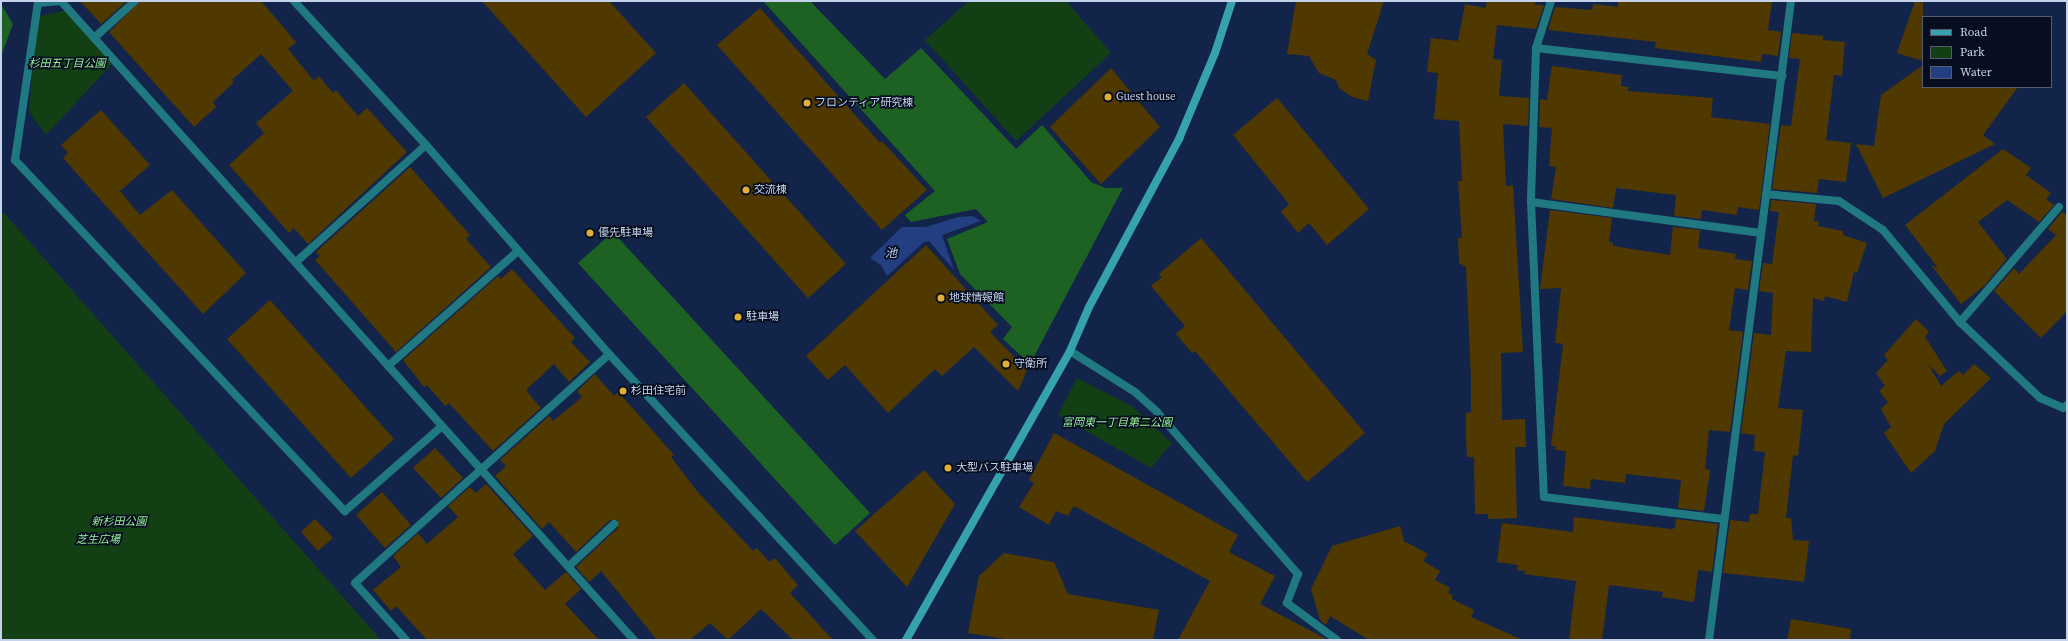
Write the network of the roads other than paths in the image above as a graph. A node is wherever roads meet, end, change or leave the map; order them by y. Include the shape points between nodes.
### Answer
1 (135, 1) edge
2 (294, 1) edge
3 (1232, 1) edge
4 (1552, 1) edge
5 (1791, 1) edge
6 (94, 38) junction
7 (1536, 48) junction
8 (1782, 76) junction
9 (426, 145) junction
10 (1766, 194) junction
11 (1531, 202) junction
12 (2059, 208) dead end
13 (1761, 233) junction
14 (518, 251) junction
15 (296, 262) junction
16 (1960, 322) junction
17 (1070, 351) junction
18 (609, 354) junction
19 (388, 366) junction
20 (2067, 405) edge
21 (442, 426) junction
22 (481, 469) junction
23 (1723, 519) junction
24 (614, 524) dead end
25 (569, 566) junction
26 (406, 640) edge
27 (634, 640) edge
28 (873, 640) edge
29 (906, 640) edge
30 (1337, 640) edge
31 (1709, 640) edge

1 - 6 street
2 - 9 street
3 - 17 street via 1215,54 1179,139 1089,307
4 - 7 street
5 - 8 street
6 - 15 street
6 - 21 street via 61,1 38,3 15,160 345,511
7 - 8 street
7 - 11 street
8 - 10 street
9 - 14 street
9 - 15 street
10 - 13 street
10 - 16 street via 1839,201 1877,226
11 - 13 street
11 - 23 street via 1544,497
12 - 16 street
13 - 23 street
14 - 18 street
14 - 19 street
15 - 19 street
16 - 20 street via 2040,398 2063,408
17 - 29 street
17 - 30 street via 1135,392 1157,412 1298,574 1287,603
18 - 22 street
18 - 28 street
19 - 21 street
21 - 22 street
22 - 25 street
22 - 26 street via 355,583
23 - 31 street
24 - 25 street
25 - 27 street

